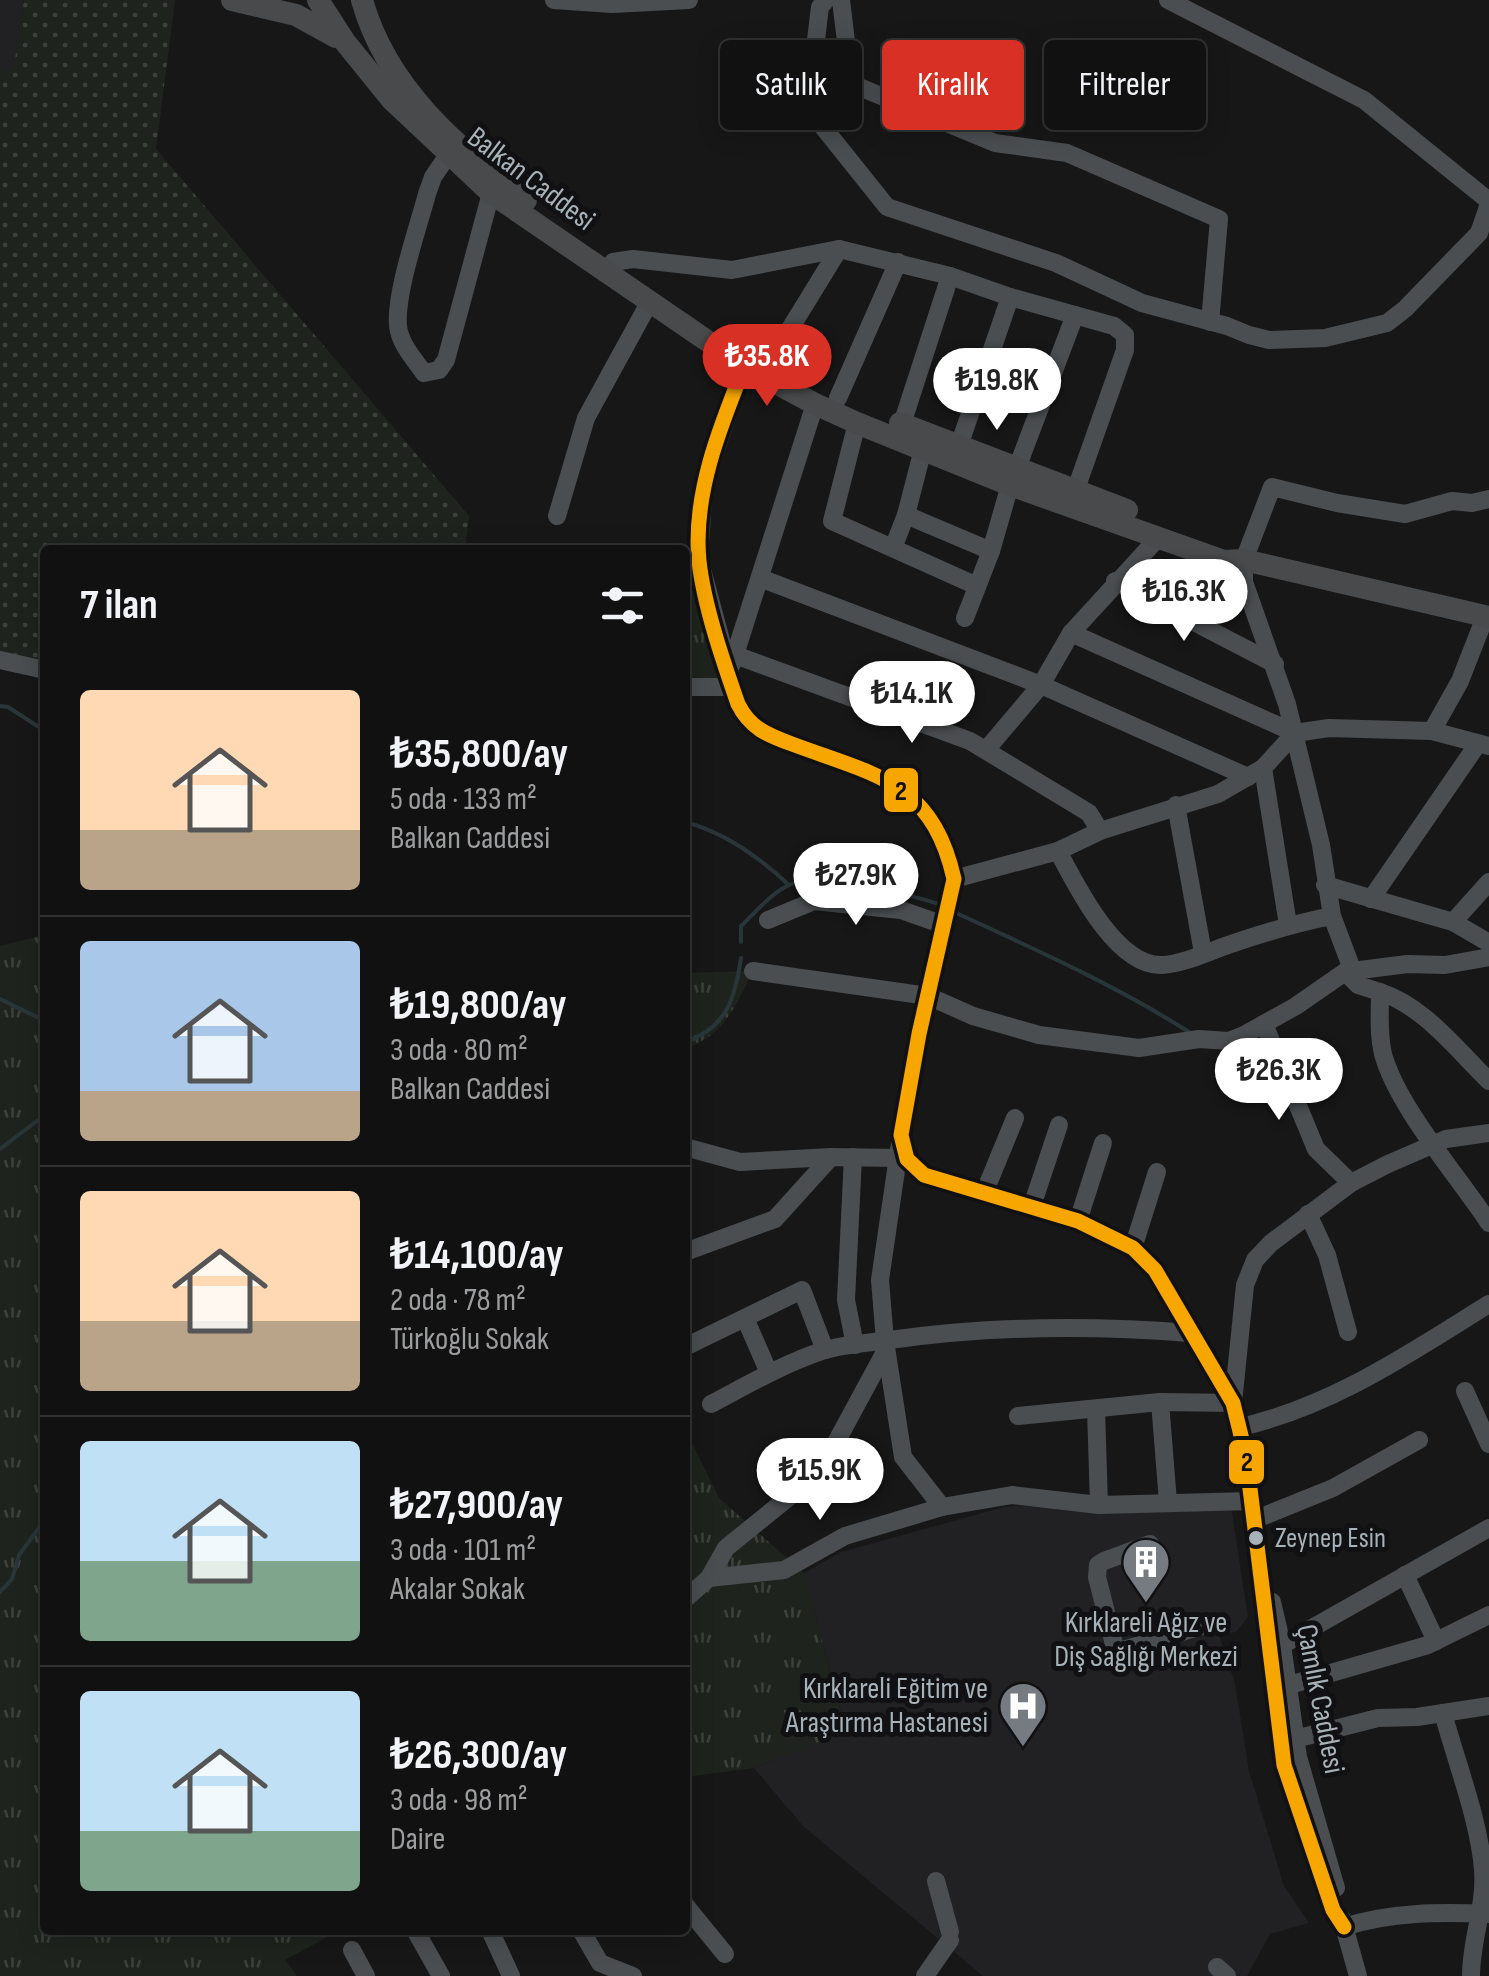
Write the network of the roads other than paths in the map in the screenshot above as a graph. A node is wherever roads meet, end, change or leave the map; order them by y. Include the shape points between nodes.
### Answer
1 (232, 0) edge
2 (318, 0) edge
3 (362, 0) edge
4 (374, 0) edge
5 (554, 0) edge
6 (689, 0) edge
7 (826, 0) edge
8 (841, 0) edge
9 (1168, 0) edge
10 (345, 42) junction
11 (375, 42) junction
12 (448, 155) junction
13 (491, 193) junction
14 (1489, 203) edge
15 (839, 249) junction
16 (612, 262) junction
17 (898, 262) junction
18 (950, 276) junction
19 (1010, 297) junction
20 (649, 303) junction
21 (1075, 315) junction
22 (1210, 322) junction
23 (755, 360) junction
24 (838, 398) junction
25 (815, 404) junction
26 (858, 423) junction
27 (902, 424) junction
28 (958, 446) junction
29 (923, 449) junction
30 (1013, 477) junction
31 (1076, 489) junction
32 (1486, 501) edge
33 (906, 515) junction
34 (557, 516) dead end
35 (1158, 538) junction
36 (892, 548) junction
37 (991, 550) junction
38 (1244, 560) junction
39 (760, 578) junction
40 (1115, 581) junction
41 (977, 586) junction
42 (1487, 617) edge
43 (965, 618) dead end
44 (1071, 632) junction
45 (0, 660) edge
46 (1276, 664) junction
47 (40, 669) edge
48 (732, 672) junction
49 (690, 685) edge
50 (1041, 685) junction
51 (1432, 730) junction
52 (1294, 732) junction
53 (1483, 745) edge
54 (986, 750) junction
55 (1255, 772) junction
56 (1176, 805) junction
57 (1100, 831) junction
58 (1058, 851) junction
59 (954, 879) junction
60 (1489, 882) edge
61 (1325, 885) junction
62 (1370, 899) junction
63 (1332, 916) junction
64 (768, 920) dead end
65 (944, 922) junction
66 (1453, 922) junction
67 (1288, 925) junction
68 (1489, 943) edge
69 (1203, 954) junction
70 (1489, 957) edge
71 (753, 971) dead end
72 (1344, 972) junction
73 (1380, 992) junction
74 (928, 996) junction
75 (1264, 1024) junction
76 (1489, 1082) edge
77 (1014, 1118) dead end
78 (1060, 1125) dead end
79 (1489, 1132) edge
80 (1103, 1142) dead end
81 (1433, 1144) junction
82 (690, 1148) edge
83 (831, 1157) junction
84 (853, 1157) junction
85 (903, 1158) junction
86 (1156, 1172) dead end
87 (1352, 1182) junction
88 (985, 1191) junction
89 (1032, 1206) junction
90 (1308, 1214) junction
91 (1078, 1221) junction
92 (1489, 1224) edge
93 (1133, 1248) junction
94 (690, 1250) edge
95 (1489, 1304) edge
96 (745, 1318) junction
97 (1348, 1332) dead end
98 (1190, 1333) junction
99 (690, 1345) edge
100 (855, 1345) junction
101 (886, 1346) junction
102 (824, 1350) junction
103 (769, 1373) junction
104 (1465, 1391) dead end
105 (1160, 1402) junction
106 (1233, 1403) junction
107 (711, 1404) dead end
108 (1096, 1409) junction
109 (1018, 1416) dead end
110 (1241, 1427) junction
111 (1420, 1440) dead end
112 (1489, 1444) edge
113 (1168, 1502) junction
114 (1099, 1505) junction
115 (942, 1507) junction
116 (1252, 1510) junction
117 (1489, 1528) edge
118 (1256, 1540) junction
119 (1150, 1544) dead end
120 (1404, 1575) junction
121 (709, 1578) junction
122 (690, 1595) edge
123 (1489, 1615) edge
124 (1202, 1626) dead end
125 (1436, 1641) junction
126 (1282, 1645) junction
127 (1286, 1686) junction
128 (1489, 1706) edge
129 (1442, 1712) junction
130 (1295, 1739) junction
131 (936, 1881) dead end
132 (690, 1911) edge
133 (1485, 1914) edge
134 (1344, 1927) junction
135 (417, 1935) edge
136 (492, 1935) edge
137 (584, 1935) edge
138 (599, 1935) edge
139 (352, 1950) dead end
140 (725, 1954) dead end
141 (600, 1963) junction
142 (931, 1973) edge
143 (366, 1976) edge
144 (440, 1976) edge
145 (511, 1976) edge
146 (633, 1976) edge
147 (1358, 1976) edge
148 (1470, 1976) edge

1 - 10 main road via 296,14
2 - 10 main road, Balkan Caddesi
3 - 11 main road, Balkan Caddesi
4 - 11 main road
5 - 6 street
7 - 22 street via 811,81 815,117 887,206 1056,263 1142,304
8 - 22 street via 857,86 996,143 1067,153 1219,219
9 - 14 street via 1364,100
10 - 12 main road, Balkan Caddesi
11 - 16 main road, Balkan Caddesi via 402,86 445,132
12 - 13 main road, Balkan Caddesi
12 - 13 street via 426,194 399,307 404,345 424,374 446,360
13 - 20 main road, Balkan Caddesi
14 - 22 street via 1480,233 1387,323 1341,335 1269,340
15 - 16 street via 732,270
15 - 17 street
15 - 23 street
16 - 23 main road, Balkan Caddesi
17 - 18 street
17 - 24 street
18 - 19 street
18 - 27 street
19 - 21 street
19 - 28 street
20 - 23 main road, Balkan Caddesi
20 - 34 street via 586,418
21 - 30 street
21 - 31 street via 1114,326 1126,343
23 - 24 main road, Balkan Caddesi
23 - 25 main road, Balkan Caddesi
23 - 48 street via 711,459 700,509 700,571
24 - 27 main road, Balkan Caddesi
25 - 26 main road, Balkan Caddesi
25 - 39 street
26 - 29 main road, Balkan Caddesi
26 - 36 street via 832,521
27 - 28 main road, Balkan Caddesi
28 - 30 main road, Balkan Caddesi
29 - 30 main road, Balkan Caddesi
29 - 33 street
30 - 31 main road, Balkan Caddesi
30 - 35 main road, Balkan Caddesi
30 - 37 street
31 - 38 main road, Balkan Caddesi
32 - 38 street via 1452,501 1405,514 1272,487
33 - 36 street
33 - 37 street
35 - 38 main road, Balkan Caddesi via 1224,561
35 - 40 street
36 - 41 street
37 - 41 street
38 - 42 main road, Balkan Caddesi
38 - 46 street via 1244,582
39 - 48 street
39 - 50 street
40 - 44 street
40 - 46 street
41 - 43 street
42 - 51 street
44 - 50 street
44 - 52 street
45 - 47 street
46 - 52 street
48 - 49 street
48 - 54 street
48 - 59 street via 744,716 761,732 910,793 939,836
50 - 54 street
50 - 55 street
51 - 52 street
51 - 53 street
52 - 55 street
52 - 61 street via 1322,845
53 - 62 street
54 - 57 street via 1089,812
55 - 56 street via 1218,794
55 - 67 street
56 - 57 street
56 - 69 street
57 - 58 street
58 - 59 street
58 - 69 street via 1082,898 1135,956 1160,965
59 - 65 street
60 - 66 street
61 - 62 street
61 - 63 street
62 - 66 street
63 - 67 street
63 - 72 street via 1352,969
64 - 65 street via 814,901
65 - 74 street
66 - 68 street
67 - 69 street
70 - 72 street
71 - 74 street
72 - 73 street
72 - 75 street
73 - 76 street via 1430,1022
73 - 81 street via 1384,1056
74 - 75 street via 1039,1035 1139,1048 1229,1040
74 - 85 street via 901,1135
75 - 87 street via 1316,1149
77 - 88 street
78 - 89 street
79 - 81 street
80 - 91 street
81 - 87 street
81 - 92 street
82 - 83 street via 740,1162
83 - 84 street
83 - 94 street via 775,1219
84 - 85 street
84 - 100 street via 846,1300
85 - 88 street via 924,1175
85 - 101 street via 880,1280
86 - 93 street
87 - 90 street
88 - 89 street
89 - 91 street
90 - 97 street
90 - 106 street via 1256,1260 1245,1286
91 - 93 street
93 - 98 street, Çamlık Caddesi via 1155,1270
95 - 110 street via 1366,1380
96 - 99 street
96 - 102 street via 802,1290
96 - 103 street
98 - 101 street via 947,1332
98 - 106 street, Çamlık Caddesi
100 - 101 street
100 - 102 street
101 - 115 street via 903,1457
101 - 121 street via 820,1472 726,1548
102 - 103 street
103 - 107 street
104 - 112 street
105 - 106 street
105 - 108 street
105 - 113 street
106 - 110 street, Çamlık Caddesi
108 - 109 street
108 - 114 street
110 - 116 street, Çamlık Caddesi
111 - 116 street via 1333,1488
113 - 114 street
113 - 116 street
114 - 115 street via 1012,1495
115 - 121 street via 846,1536 784,1570
116 - 118 street, Çamlık Caddesi
117 - 120 street
118 - 126 street, Çamlık Caddesi
118 - 134 street, Çamlık Caddesi via 1284,1765
119 - 124 street via 1098,1565 1116,1652 1159,1650
120 - 125 street
120 - 126 street
121 - 122 street
123 - 125 street
125 - 127 street
126 - 127 street, Çamlık Caddesi
127 - 130 street, Çamlık Caddesi
128 - 129 street
129 - 130 street via 1378,1718
129 - 133 street via 1483,1868
130 - 134 street, Çamlık Caddesi
131 - 142 street via 950,1936
132 - 140 street
133 - 134 street via 1394,1913
133 - 148 street via 1472,1942
134 - 147 street, Çamlık Caddesi
135 - 144 street
136 - 145 street
137 - 141 street
138 - 141 street
139 - 143 street
141 - 146 street

